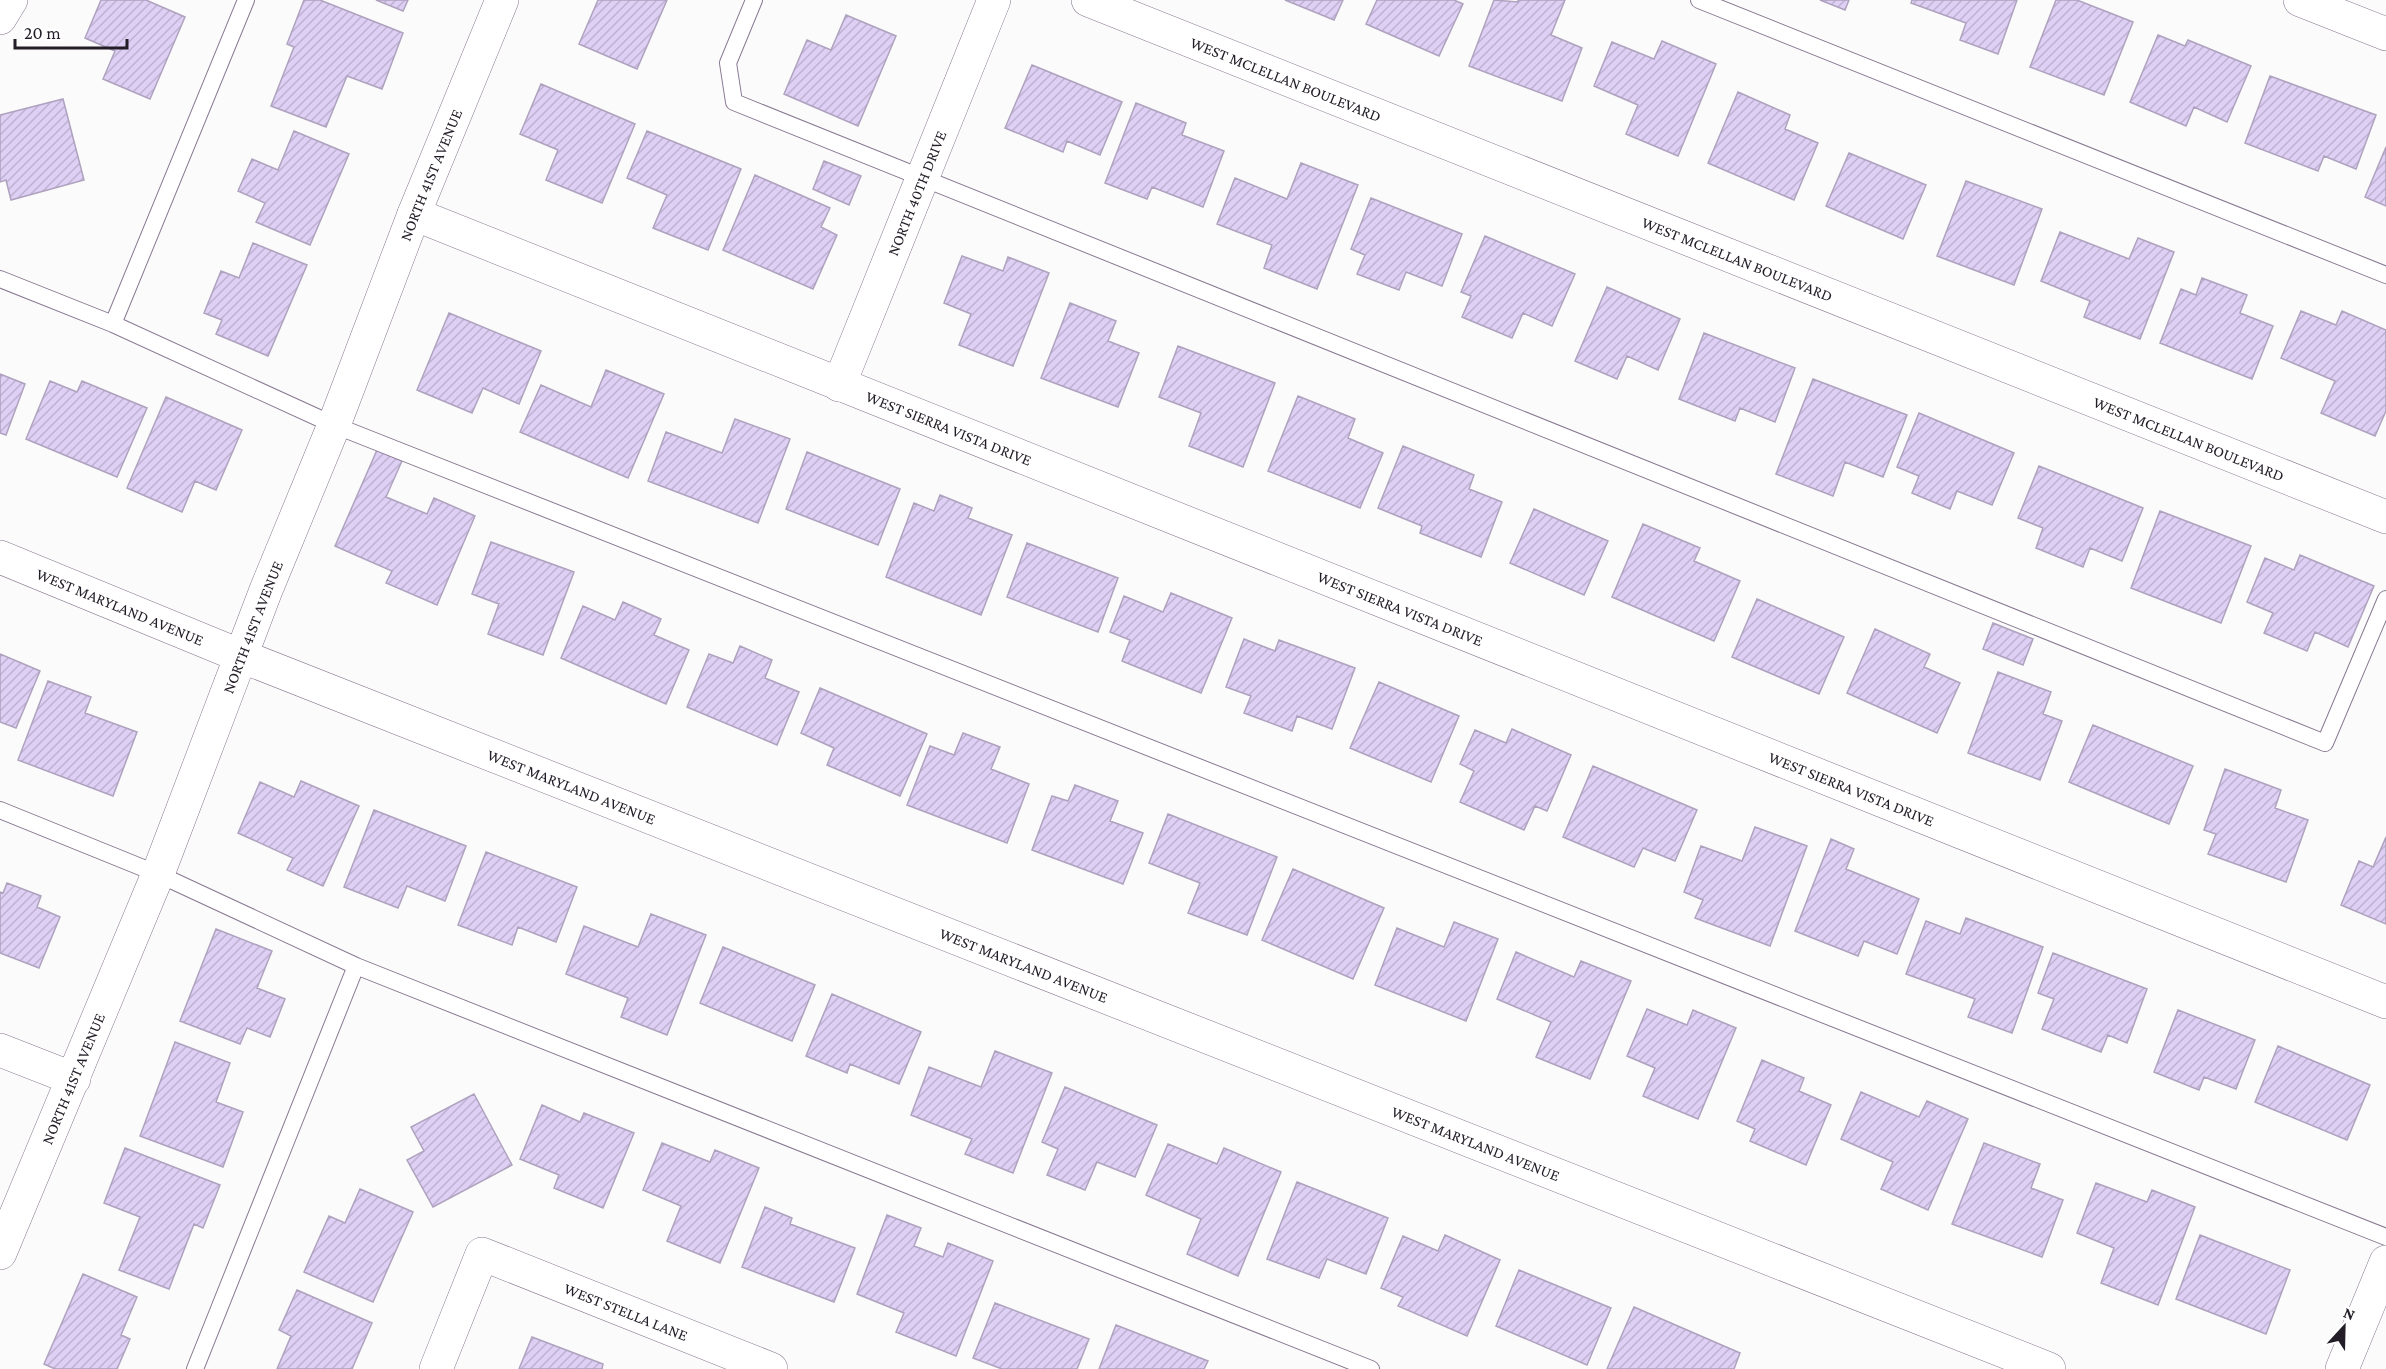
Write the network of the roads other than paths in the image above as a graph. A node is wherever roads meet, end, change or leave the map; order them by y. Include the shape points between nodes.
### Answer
1 (12, 0) edge
2 (246, 0) edge
3 (502, 0) edge
4 (754, 0) edge
5 (994, 0) edge
6 (1088, 0) edge
7 (1699, 0) edge
8 (2300, 0) edge
9 (0, 18) edge
10 (2386, 34) edge
11 (922, 178) junction
12 (414, 214) junction
13 (2386, 275) edge
14 (0, 279) edge
15 (113, 324) junction
16 (839, 385) junction
17 (334, 426) junction
18 (2386, 517) edge
19 (0, 557) edge
20 (2386, 599) edge
21 (242, 656) junction
22 (0, 810) edge
23 (158, 874) junction
24 (356, 966) junction
25 (2386, 1002) edge
26 (0, 1050) edge
27 (74, 1079) junction
28 (2386, 1238) edge
29 (0, 1253) edge
30 (2386, 1262) edge
31 (195, 1369) edge
32 (436, 1369) edge
33 (771, 1369) edge
34 (1371, 1369) edge
35 (2049, 1369) edge
36 (2342, 1369) edge

1 - 9 street
2 - 15 lane
3 - 12 street, NORTH 41ST AVENUE
4 - 11 lane via 729,63 734,102
5 - 11 street, NORTH 40TH DRIVE
6 - 18 street, WEST MCLELLAN BOULEVARD
7 - 13 lane
8 - 10 street
11 - 16 street, NORTH 40TH DRIVE
11 - 20 lane via 2325,743
12 - 16 street, WEST SIERRA VISTA DRIVE
12 - 17 street, NORTH 41ST AVENUE
14 - 15 lane
15 - 17 lane
16 - 25 street, WEST SIERRA VISTA DRIVE
17 - 21 street, NORTH 41ST AVENUE
17 - 28 lane
19 - 21 street, WEST MARYLAND AVENUE
21 - 23 street, NORTH 41ST AVENUE
21 - 35 street, WEST MARYLAND AVENUE
22 - 23 lane
23 - 24 lane
23 - 27 street, NORTH 41ST AVENUE
24 - 31 lane
24 - 34 lane
26 - 27 street
27 - 29 street, NORTH 41ST AVENUE
30 - 36 street
32 - 33 street, WEST STELLA LANE via 482,1254

